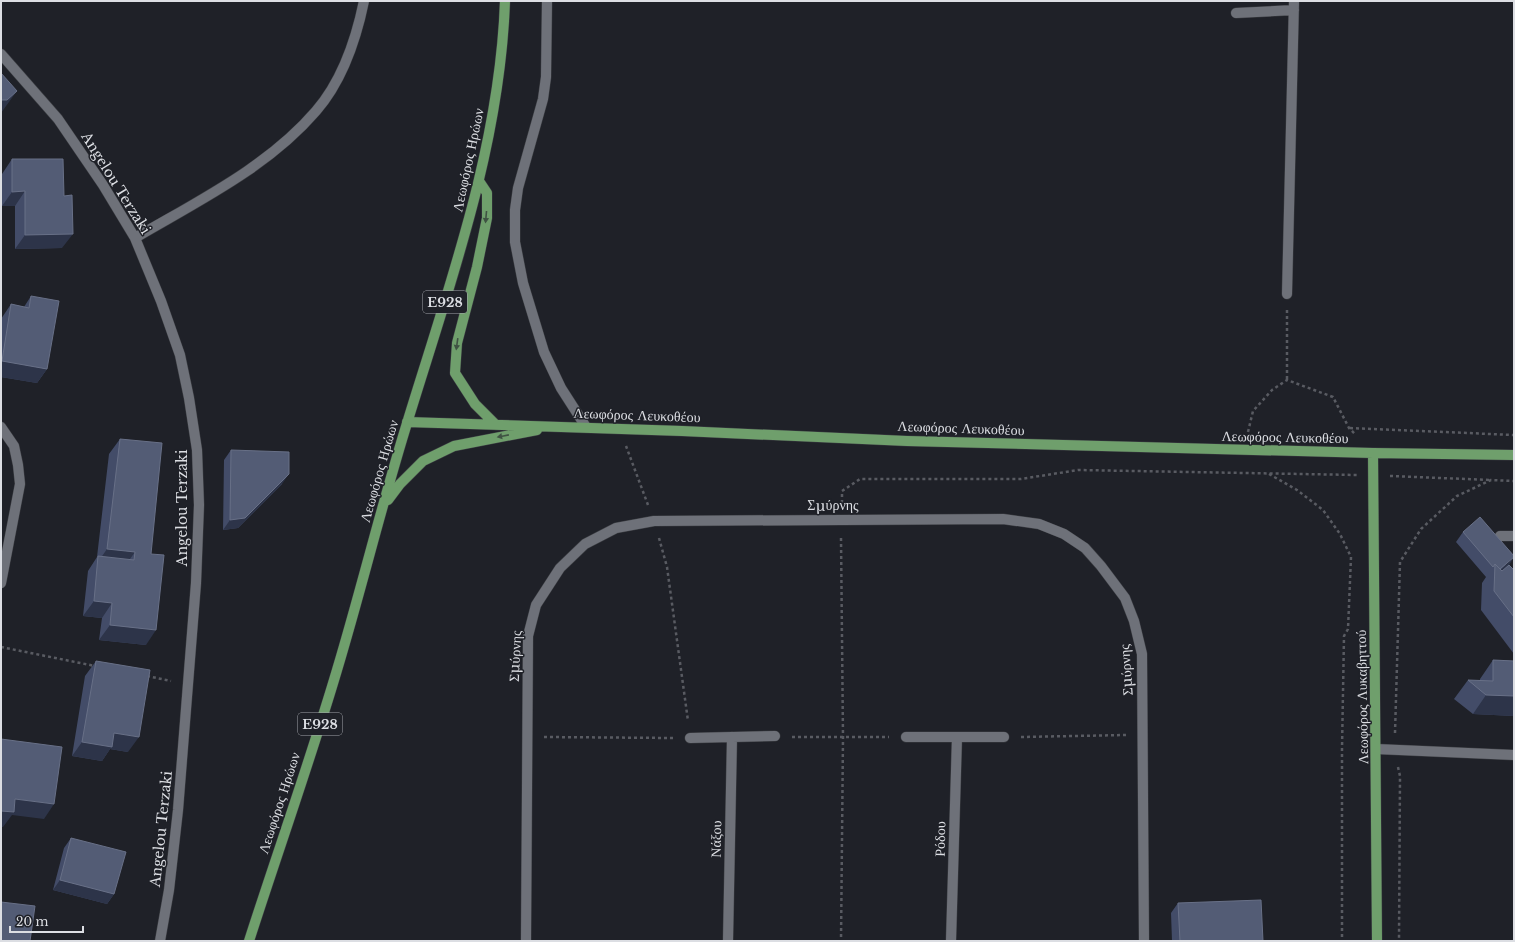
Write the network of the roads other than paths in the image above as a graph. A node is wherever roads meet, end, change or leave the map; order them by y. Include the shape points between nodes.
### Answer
1 (364, 1) edge
2 (505, 1) edge
3 (547, 1) edge
4 (1294, 6) edge
5 (1236, 13) dead end
6 (1, 54) edge
7 (479, 181) junction
8 (135, 238) junction
9 (1287, 294) road end
10 (407, 422) junction
11 (496, 425) junction
12 (555, 426) junction
13 (1, 427) edge
14 (586, 427) junction
15 (1373, 453) junction
16 (1514, 455) edge
17 (384, 505) junction
18 (1500, 536) dead end
19 (1514, 536) edge
20 (1, 583) edge
21 (775, 736) road end
22 (906, 737) road end
23 (957, 737) junction
24 (1004, 737) road end
25 (690, 738) road end
26 (732, 738) junction
27 (1376, 749) junction
28 (1514, 755) edge
29 (160, 941) edge
30 (249, 941) edge
31 (526, 941) edge
32 (728, 941) edge
33 (951, 941) edge
34 (1144, 941) edge
35 (1377, 941) edge

1 - 8 street via 358,30 347,61 317,110 299,129 231,182
2 - 7 main road, Λεωφόρος Ηρώων / E928 via 500,70
3 - 14 street via 546,77 543,99 518,188 515,242 523,283 544,352 561,388
4 - 5 street
4 - 9 street
6 - 8 street, Angelou Terzaki via 58,119
7 - 10 main road, Λεωφόρος Ηρώων / E928 via 438,327
7 -> 11 main road via 487,193 487,218 457,343 455,373 475,404
8 - 29 street, Angelou Terzaki via 180,356 197,450 199,505 196,583 178,810
10 - 11 main road, Λεωφόρος Λευκοθέου
10 - 17 main road, Λεωφόρος Ηρώων / E928
11 - 12 main road, Λεωφόρος Λευκοθέου
12 - 14 main road, Λεωφόρος Λευκοθέου
12 -> 17 main road via 454,446 423,461
13 - 20 street via 14,446 20,484
14 - 15 main road, Λεωφόρος Λευκοθέου via 907,441
15 - 16 main road, Λεωφόρος Λευκοθέου
15 - 27 main road, Λεωφόρος Λυκαβηττού
17 - 30 main road, Λεωφόρος Ηρώων / E928 via 337,672
18 - 19 street
21 - 26 street
22 - 23 street
23 - 24 street
23 - 33 street, Ρόδου
25 - 26 street
26 - 32 street, Νάξου
27 - 28 street
27 - 35 main road, Λεωφόρος Λυκαβηττού
31 - 34 street, Σμύρνης via 528,636 536,605 560,568 584,544 616,528 654,521 1003,519 1039,524 1064,534 1085,548 1124,598 1134,620 1142,654

